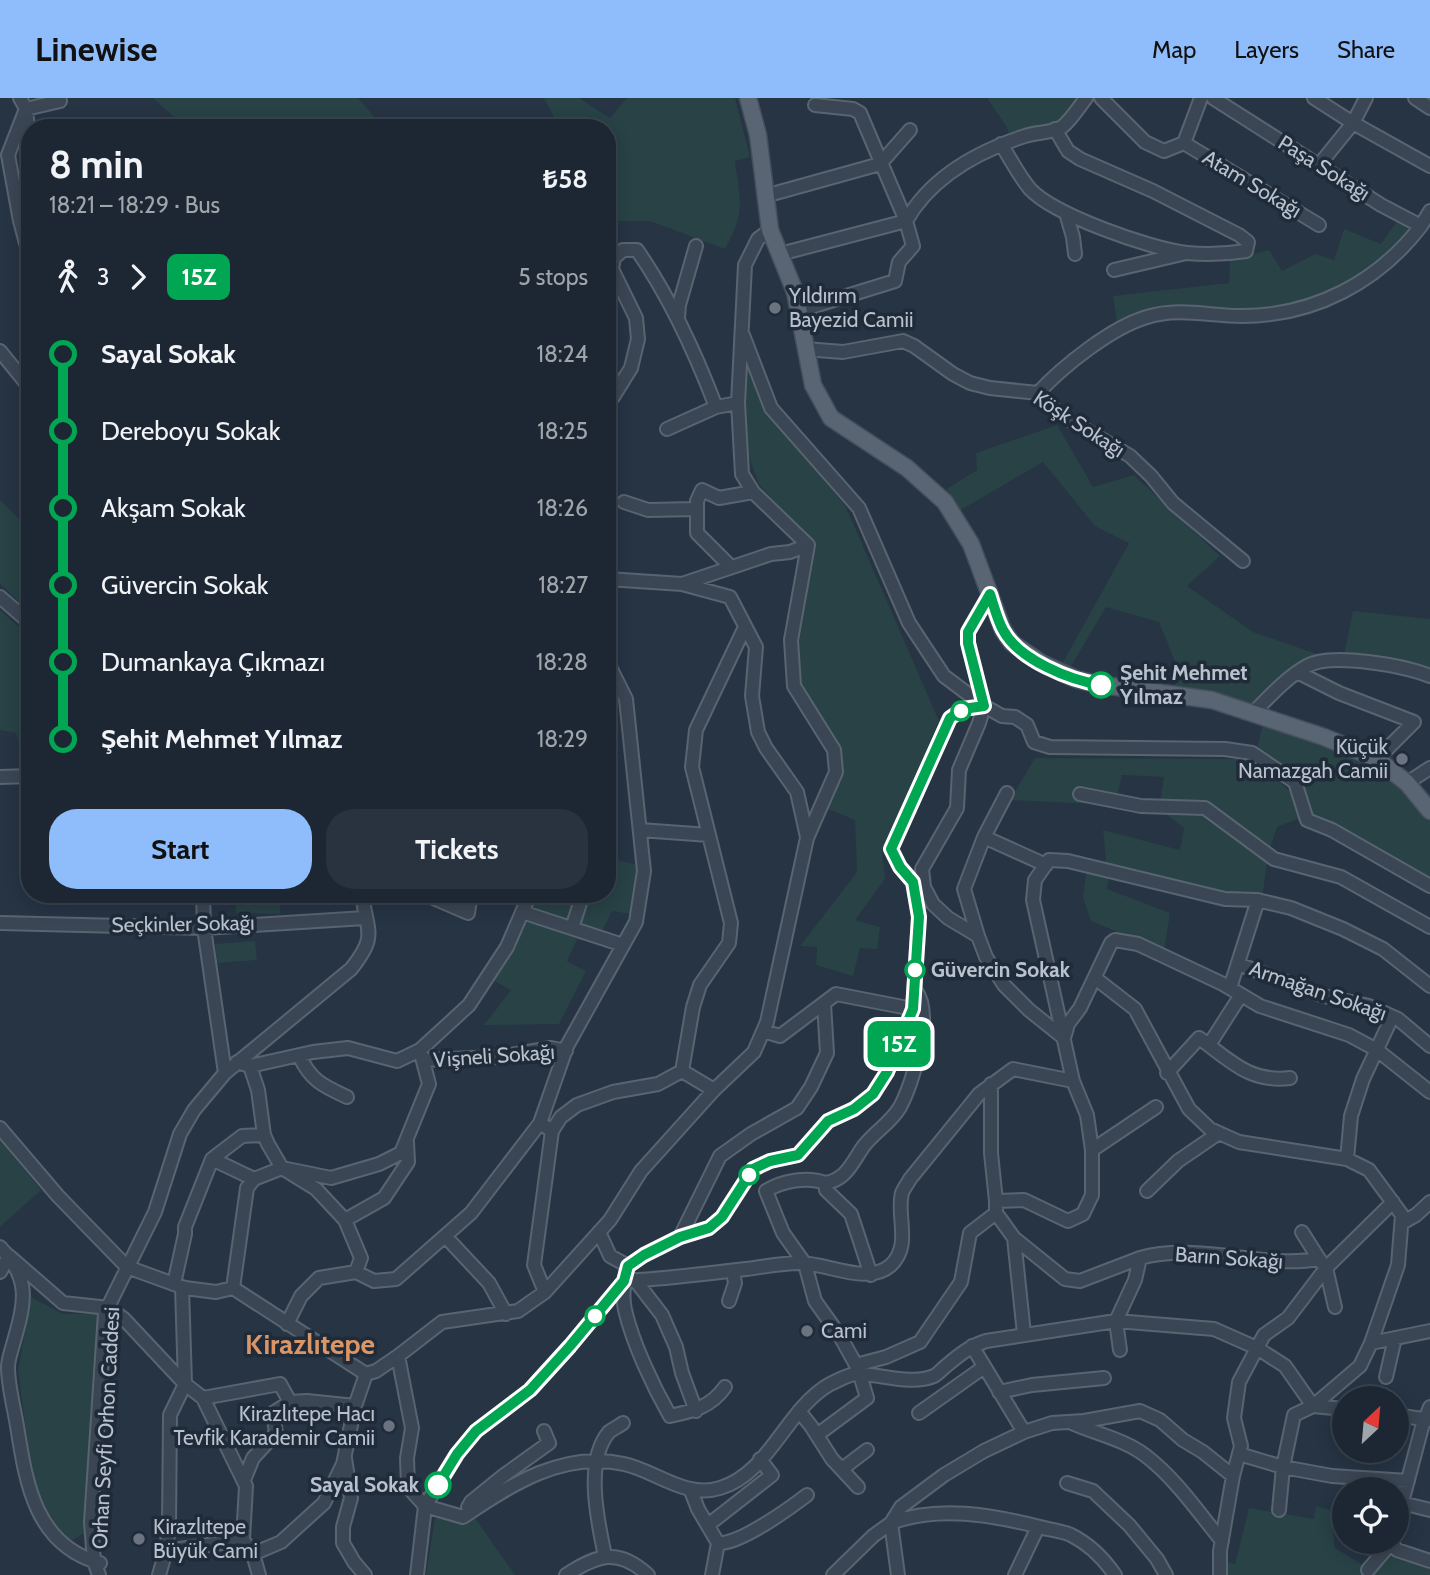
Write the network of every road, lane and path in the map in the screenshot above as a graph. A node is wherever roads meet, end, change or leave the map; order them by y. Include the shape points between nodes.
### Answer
1 (60, 98) edge
2 (748, 98) edge
3 (1086, 98) edge
4 (1101, 98) edge
5 (1213, 98) edge
6 (1314, 98) edge
7 (1366, 98) edge
8 (1415, 98) edge
9 (1198, 100) edge
10 (23, 103) edge
11 (815, 104) dead end
12 (1430, 108) edge
13 (1353, 123) junction
14 (1055, 129) junction
15 (910, 130) dead end
16 (1184, 143) junction
17 (1001, 144) junction
18 (880, 164) junction
19 (1320, 165) junction
20 (1430, 166) edge
21 (765, 196) junction
22 (1430, 211) edge
23 (1066, 212) junction
24 (906, 221) junction
25 (21, 225) edge
26 (1319, 225) dead end
27 (1421, 226) junction
28 (770, 230) junction
29 (696, 246) dead end
30 (1186, 253) junction
31 (780, 254) junction
32 (1075, 254) dead end
33 (616, 256) edge
34 (1114, 270) dead end
35 (616, 277) edge
36 (798, 311) junction
37 (678, 318) junction
38 (741, 328) junction
39 (805, 349) junction
40 (0, 351) edge
41 (21, 377) edge
42 (616, 392) edge
43 (1038, 393) junction
44 (738, 402) junction
45 (716, 407) junction
46 (667, 429) dead end
47 (753, 492) junction
48 (624, 502) dead end
49 (697, 509) junction
50 (807, 545) junction
51 (1243, 561) dead end
52 (732, 567) junction
53 (616, 580) edge
54 (682, 584) junction
55 (990, 594) junction
56 (0, 597) edge
57 (21, 615) edge
58 (745, 627) junction
59 (1298, 673) junction
60 (1430, 677) edge
61 (616, 679) edge
62 (984, 706) junction
63 (1254, 712) junction
64 (1377, 760) junction
65 (1430, 768) edge
66 (21, 776) edge
67 (0, 777) edge
68 (1407, 783) junction
69 (1007, 793) dead end
70 (1080, 794) dead end
71 (1430, 811) edge
72 (640, 830) junction
73 (709, 835) junction
74 (807, 838) junction
75 (984, 838) junction
76 (1046, 865) junction
77 (1430, 886) edge
78 (919, 888) junction
79 (1258, 900) junction
80 (203, 903) edge
81 (363, 903) edge
82 (444, 903) edge
83 (469, 903) edge
84 (526, 903) edge
85 (580, 903) edge
86 (522, 912) junction
87 (365, 918) junction
88 (0, 923) edge
89 (1430, 927) edge
90 (204, 928) junction
91 (572, 928) junction
92 (978, 936) junction
93 (624, 945) junction
94 (1238, 964) junction
95 (1095, 978) junction
96 (1430, 986) edge
97 (914, 990) junction
98 (1236, 991) junction
99 (824, 1003) junction
100 (913, 1009) junction
101 (1392, 1017) junction
102 (763, 1031) junction
103 (1064, 1038) junction
104 (1209, 1045) junction
105 (1430, 1046) edge
106 (1377, 1050) junction
107 (565, 1051) junction
108 (299, 1055) junction
109 (421, 1055) junction
110 (244, 1064) junction
111 (682, 1071) junction
112 (225, 1073) junction
113 (1167, 1073) junction
114 (1290, 1078) dead end
115 (1073, 1081) junction
116 (991, 1084) junction
117 (715, 1090) junction
118 (1430, 1092) edge
119 (347, 1097) dead end
120 (1156, 1107) dead end
121 (540, 1123) junction
122 (0, 1128) edge
123 (552, 1132) junction
124 (1219, 1133) junction
125 (264, 1135) junction
126 (407, 1139) junction
127 (1091, 1150) junction
128 (1347, 1158) junction
129 (212, 1159) junction
130 (282, 1168) junction
131 (254, 1179) junction
132 (825, 1183) junction
133 (1147, 1191) dead end
134 (1393, 1202) junction
135 (1430, 1202) edge
136 (996, 1207) junction
137 (345, 1220) junction
138 (1402, 1223) junction
139 (1302, 1231) dead end
140 (599, 1232) junction
141 (445, 1236) junction
142 (680, 1237) junction
143 (1014, 1238) junction
144 (4, 1251) edge
145 (1140, 1258) junction
146 (1323, 1263) junction
147 (805, 1264) junction
148 (628, 1266) junction
149 (127, 1267) junction
150 (733, 1271) junction
151 (0, 1272) edge
152 (356, 1272) junction
153 (871, 1275) junction
154 (629, 1280) junction
155 (178, 1286) junction
156 (233, 1288) junction
157 (545, 1292) junction
158 (729, 1301) dead end
159 (1335, 1307) dead end
160 (109, 1308) junction
161 (506, 1314) junction
162 (1116, 1321) junction
163 (287, 1324) junction
164 (1430, 1331) edge
165 (1024, 1334) junction
166 (1395, 1338) junction
167 (1371, 1343) junction
168 (972, 1346) junction
169 (1257, 1348) junction
170 (1120, 1350) dead end
171 (398, 1356) junction
172 (4, 1366) edge
173 (984, 1367) junction
174 (858, 1370) junction
175 (366, 1374) junction
176 (1386, 1377) dead end
177 (1104, 1378) dead end
178 (185, 1384) junction
179 (725, 1387) dead end
180 (999, 1392) junction
181 (203, 1398) junction
182 (290, 1402) junction
183 (355, 1406) junction
184 (1313, 1406) junction
185 (1332, 1408) edge
186 (696, 1411) junction
187 (799, 1411) junction
188 (919, 1413) dead end
189 (1409, 1415) edge
190 (1428, 1416) edge
191 (1068, 1422) junction
192 (623, 1423) dead end
193 (544, 1431) dead end
194 (1024, 1432) junction
195 (817, 1435) junction
196 (866, 1450) dead end
197 (1239, 1454) junction
198 (345, 1457) junction
199 (760, 1459) junction
200 (597, 1460) junction
201 (1283, 1467) junction
202 (842, 1469) junction
203 (1233, 1476) junction
204 (1347, 1477) edge
205 (1409, 1478) edge
206 (244, 1480) junction
207 (1067, 1483) dead end
208 (858, 1487) dead end
209 (691, 1491) junction
210 (807, 1495) dead end
211 (1409, 1505) edge
212 (425, 1506) junction
213 (1279, 1510) dead end
214 (1430, 1510) edge
215 (463, 1517) junction
216 (891, 1523) junction
217 (708, 1525) junction
218 (1038, 1527) junction
219 (91, 1538) junction
220 (243, 1540) junction
221 (1222, 1541) junction
222 (718, 1543) junction
223 (63, 1545) junction
224 (166, 1551) junction
225 (253, 1554) junction
226 (1381, 1554) edge
227 (1409, 1554) edge
228 (605, 1556) junction
229 (1430, 1561) edge
230 (99, 1569) edge
231 (1368, 1570) dead end
232 (159, 1575) edge
233 (259, 1575) edge
234 (365, 1575) edge
235 (417, 1575) edge
236 (566, 1575) edge
237 (648, 1575) edge
238 (712, 1575) edge
239 (833, 1575) edge
240 (898, 1575) edge
241 (1015, 1575) edge
242 (1115, 1575) edge
243 (1166, 1575) edge
244 (1220, 1575) edge

1 - 10 street
2 - 21 main road via 758,135
3 - 14 street via 1061,128
4 - 16 street via 1145,142 1164,151
5 - 19 street, Paşa Sokağı
6 - 13 street
7 - 13 street
8 - 12 street
9 - 16 street
10 - 25 street via 8,155
11 - 18 street via 860,113
13 - 19 street
13 - 20 street
14 - 17 street
14 - 30 street via 1068,151 1080,159 1153,191 1248,242 1246,251
15 - 18 street
16 - 26 street, Atam Sokağı
17 - 23 street via 1030,188
17 - 24 street via 949,173 915,205
18 - 21 street
18 - 24 street
19 - 27 street, Paşa Sokağı
21 - 28 main road
22 - 27 street
23 - 30 street
23 - 32 street
24 - 31 street
24 - 36 street via 913,246 899,262 895,281
27 - 43 street via 1374,274 1342,294 1257,315 1183,311 1148,316 1109,335
28 - 31 main road
28 - 38 street via 758,239 745,265
29 - 37 street
30 - 34 street
31 - 36 main road
33 - 37 street via 623,250 637,250
35 - 42 street via 636,318 638,339 631,368
36 - 39 main road
37 - 45 street
38 - 44 street
38 - 62 street via 771,408 859,508 909,623 944,676
39 - 43 street, Köşk Sokağı via 843,352 903,341 970,383
39 - 55 main road via 813,385 831,418 907,468 945,502 971,544
40 - 41 street
43 - 51 street, Köşk Sokağı via 1058,413 1130,456 1173,503
44 - 45 street
44 - 47 street via 742,474
45 - 46 street
47 - 49 street via 719,498 702,490
47 - 50 street
48 - 49 street via 648,510
49 - 52 street via 697,533
50 - 52 street
50 - 74 street via 791,640 794,686 834,750 836,772
52 - 54 street
53 - 54 street
54 - 58 street via 730,597
55 - 62 street via 968,632
55 - 63 main road via 1012,643 1059,673 1096,684 1212,700
56 - 57 street
58 - 73 street via 696,730 692,767
58 - 74 street via 756,647 752,696 758,732 797,792
59 - 60 street via 1325,660 1363,661
59 - 63 street
59 - 64 street via 1414,722
61 - 72 street via 626,699
62 - 77 street via 1015,717 1027,725 1034,742 1050,747 1252,753 1295,782 1307,820
62 - 78 street via 959,770 957,808 922,869
62 - 78 street via 963,709 950,718 896,834 891,849
63 - 64 main road
64 - 68 main road
65 - 68 street
66 - 67 street
68 - 71 main road
69 - 75 street
70 - 89 street via 1140,806 1205,808 1274,859 1341,877
72 - 73 street
72 - 93 street via 644,871 636,922
73 - 111 street via 731,923 729,943 700,985
74 - 102 street
75 - 76 street
75 - 92 street via 964,889
76 - 79 street via 1049,860 1068,861 1225,899
76 - 103 street via 1035,880 1033,900
78 - 92 street via 948,918
78 - 97 street
79 - 94 street
79 - 96 street via 1343,929 1383,949
80 - 90 street
81 - 87 street, Orhan Seyfi Orhon Caddesi
82 - 83 street via 467,913
84 - 86 street
85 - 91 street
86 - 91 street
86 - 109 street via 507,947 469,1005
87 - 90 street, Seçkinler Sokağı
87 - 110 street, Orhan Seyfi Orhon Caddesi via 368,945 351,969
88 - 90 street, Seçkinler Sokağı
90 - 112 street
91 - 93 street
92 - 103 street via 1003,985
93 - 107 street
94 - 98 street
94 - 101 street, Armağan Sokağı
95 - 98 street via 1115,940 1138,944
95 - 103 street
95 - 113 street via 1135,1009
97 - 100 street
97 - 132 street via 921,999 924,1024 899,1108 836,1181
98 - 104 street
98 - 106 street via 1259,1006 1349,1035
99 - 100 street via 836,994
99 - 102 street via 780,1036
99 - 142 street via 827,1053 811,1087 797,1108 720,1156
100 - 142 street via 873,1094 828,1121 798,1155 753,1169 722,1217 709,1228
101 - 105 street, Armağan Sokağı
101 - 106 street
102 - 117 street via 754,1052
103 - 115 street
104 - 113 street via 1199,1038
104 - 114 street via 1251,1075
106 - 118 street
106 - 128 street via 1351,1116
107 - 109 street, Vişneli Sokağı
107 - 121 street
108 - 109 street, Vişneli Sokağı via 348,1048 397,1061
108 - 110 street, Vişneli Sokağı
108 - 119 street via 315,1081
109 - 126 street via 429,1084
110 - 112 street, Orhan Seyfi Orhon Caddesi
110 - 125 street via 258,1090
111 - 117 street
111 - 123 street via 658,1084 578,1105 561,1117
112 - 149 street, Orhan Seyfi Orhon Caddesi via 186,1122 155,1212
113 - 124 street via 1189,1109
115 - 116 street via 1013,1069
115 - 127 street via 1087,1115
116 - 136 street
116 - 153 street via 910,1179 902,1193 903,1237 897,1258
117 - 140 street via 641,1171
120 - 127 street
121 - 123 street
121 - 141 street via 471,1213
122 - 149 street
123 - 157 street via 534,1265
124 - 128 street via 1239,1142
124 - 133 street via 1178,1161
125 - 129 street via 242,1136
125 - 130 street
126 - 130 street via 401,1153 331,1178
126 - 137 street via 408,1162 384,1198
127 - 136 street via 1093,1195 1083,1214 1068,1221 1024,1200
128 - 134 street via 1369,1170
129 - 131 street
129 - 155 street via 184,1227
130 - 131 street
130 - 137 street via 316,1189
131 - 156 street via 247,1188
132 - 147 street via 805,1180 766,1191 783,1233
132 - 153 street via 851,1214
134 - 138 street
134 - 146 street
135 - 138 street
136 - 143 street
136 - 174 street via 970,1233 961,1282 920,1342
137 - 152 street via 360,1258
138 - 167 street via 1398,1265
139 - 146 street, Barın Sokağı
140 - 148 street via 610,1256
140 - 157 street
141 - 152 street via 396,1279 374,1281
141 - 161 street via 489,1283
142 - 148 street
143 - 145 street, Barın Sokağı via 1065,1279 1080,1281
143 - 165 street
144 - 151 street
144 - 160 street via 63,1303
144 - 172 street via 22,1284 24,1303
145 - 146 street, Barın Sokağı via 1158,1253
145 - 162 street
146 - 159 street
146 - 169 street via 1288,1318 1264,1335
147 - 150 street
147 - 153 street
147 - 174 street via 815,1301
148 - 154 street
149 - 155 street
149 - 160 street, Orhan Seyfi Orhon Caddesi
150 - 154 street
150 - 158 street via 735,1283
152 - 163 street via 319,1278 301,1296
154 - 186 street via 662,1315
154 - 186 street via 624,1308 656,1392 670,1416
154 - 212 street via 530,1390 476,1431
155 - 156 street via 216,1292
155 - 178 street
156 - 163 street
157 - 161 street
160 - 178 street
160 - 219 street via 104,1324
160 - 230 street, Orhan Seyfi Orhon Caddesi
161 - 171 street via 442,1322
162 - 165 street
162 - 169 street via 1214,1329
162 - 170 street
163 - 175 street
164 - 166 street
165 - 168 street
166 - 167 street
166 - 176 street
167 - 184 street via 1360,1366
168 - 173 street
168 - 174 street via 934,1376 911,1379
169 - 184 street via 1285,1366
169 - 197 street via 1239,1382 1234,1418
171 - 175 street
171 - 212 street via 412,1428 408,1488
172 - 223 street via 26,1478 48,1530
173 - 180 street
173 - 188 street
174 - 187 street via 830,1384
174 - 195 street via 867,1398
175 - 183 street
177 - 180 street
178 - 181 street
178 - 224 street via 170,1415
179 - 186 street via 710,1404
180 - 194 street
181 - 182 street via 280,1384
181 - 206 street
182 - 183 street
182 - 206 street via 273,1413 276,1433 253,1458
183 - 198 street
184 - 185 street
184 - 201 street via 1294,1415
187 - 195 street
187 - 199 street
189 - 190 street
190 - 205 street
191 - 194 street
191 - 203 street via 1140,1411 1160,1420
191 - 221 street via 1145,1455
192 - 200 street via 609,1433
193 - 215 street via 549,1443 471,1502
194 - 216 street via 944,1475 901,1507
195 - 202 street
196 - 202 street
197 - 201 street
197 - 203 street
198 - 225 street via 324,1503 281,1542
198 - 234 street via 351,1498 343,1543
199 - 209 street via 751,1471 720,1488
199 - 217 street via 772,1475
200 - 209 street via 625,1464
200 - 215 street via 554,1467 515,1482
200 - 228 street via 596,1512
201 - 204 street
201 - 213 street
202 - 208 street
203 - 221 street
206 - 220 street
207 - 243 street via 1093,1491 1129,1525
209 - 217 street
210 - 222 street via 743,1535
211 - 214 street
212 - 215 street
212 - 235 street
216 - 218 street via 910,1516 942,1514 1016,1520
216 - 239 street
216 - 240 street
217 - 222 street
218 - 241 street
218 - 242 street via 1070,1534
219 - 223 street via 79,1546
219 - 230 street
220 - 224 street
220 - 225 street
221 - 244 street
222 - 238 street
223 - 230 street
224 - 232 street
225 - 233 street
226 - 231 street
227 - 229 street
228 - 236 street
228 - 237 street via 621,1556

